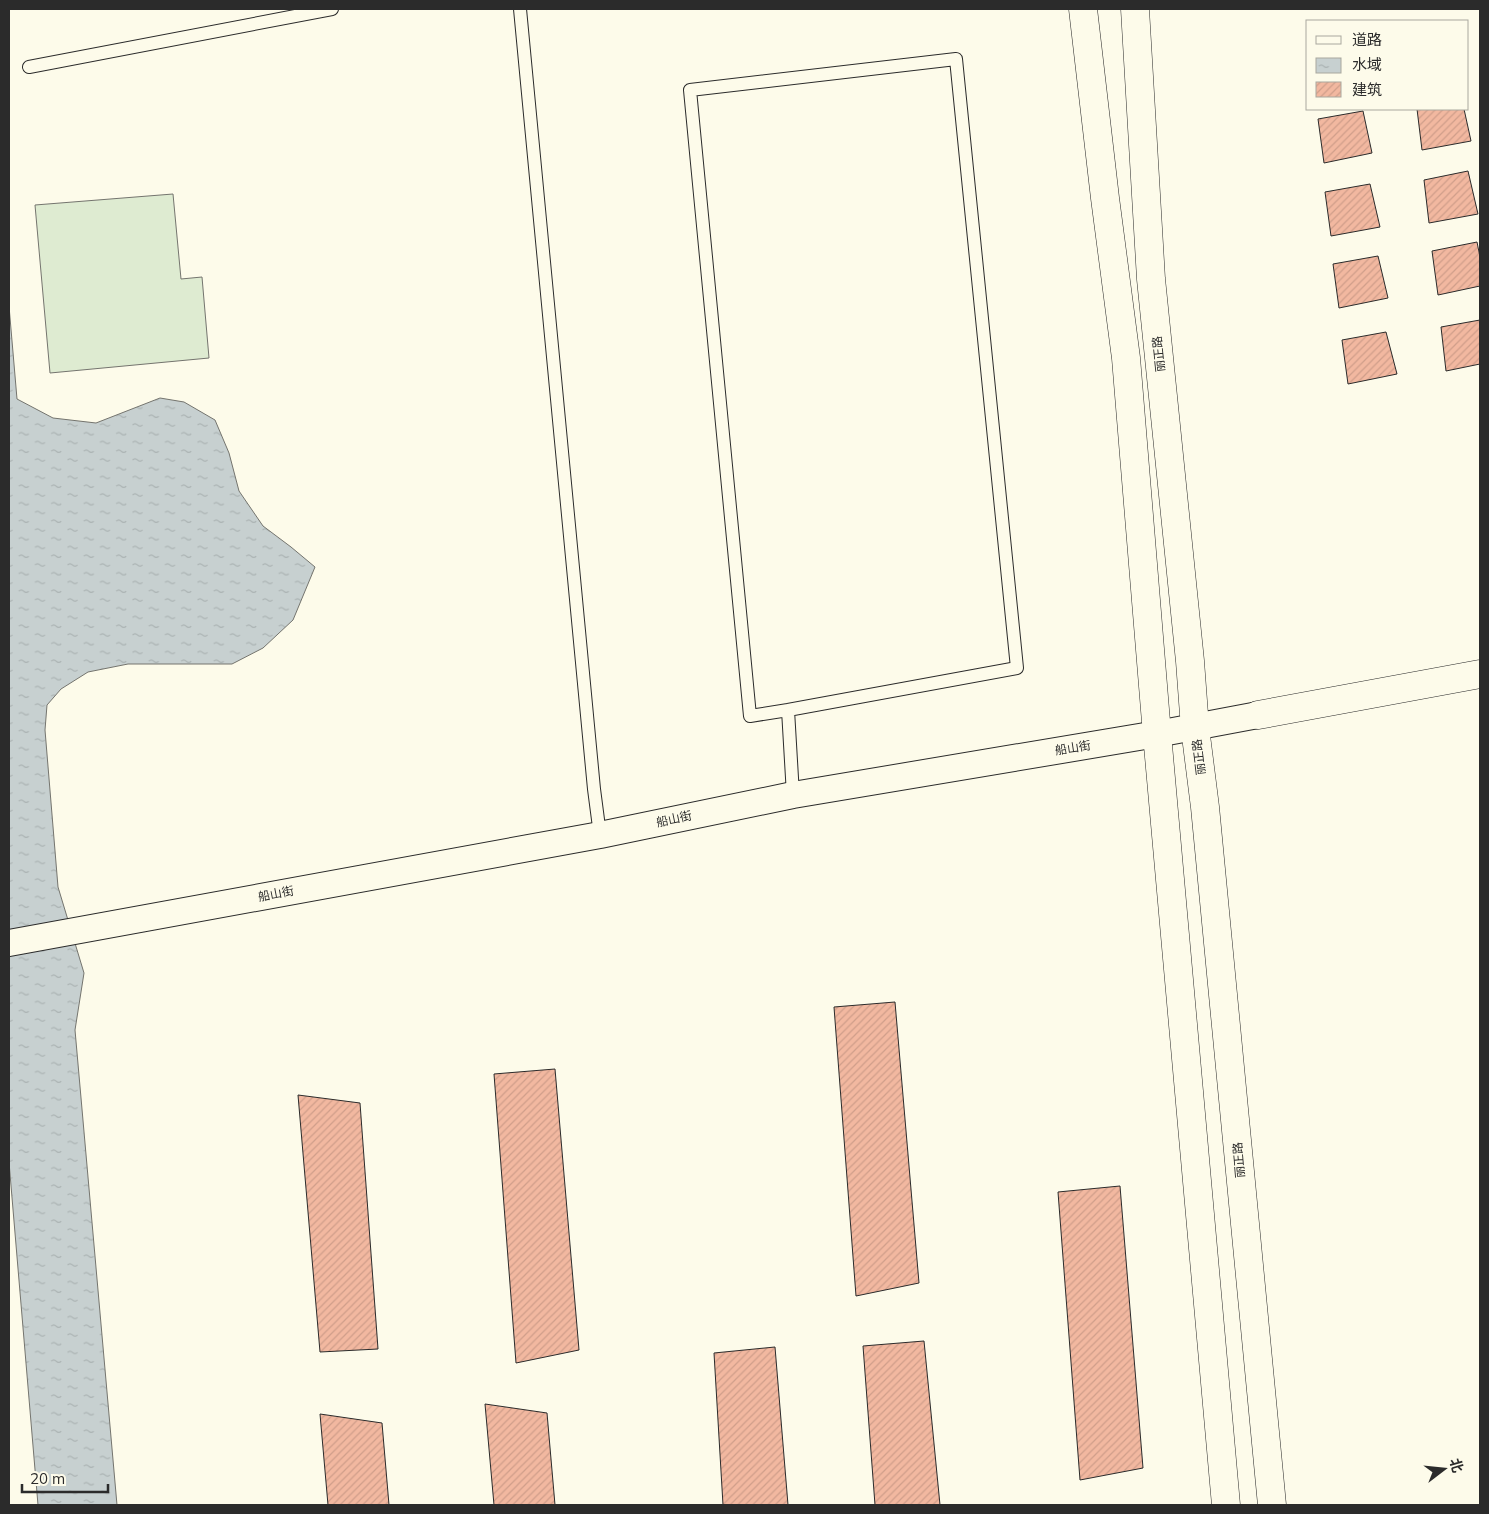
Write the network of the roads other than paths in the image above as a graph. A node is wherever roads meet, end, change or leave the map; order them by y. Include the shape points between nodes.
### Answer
1 (332, 9) edge
2 (520, 9) edge
3 (1083, 9) edge
4 (1135, 9) edge
5 (30, 67) dead end
6 (1480, 674) edge
7 (788, 710) junction
8 (1258, 715) joint
9 (1195, 728) junction
10 (1156, 734) junction
11 (793, 795) junction
12 (600, 835) junction
13 (9, 943) edge
14 (1226, 1505) edge
15 (1272, 1505) edge

1 - 5 lane
2 - 12 lane
3 - 10 street via 1126,358
4 - 9 street, 丽正路 via 1151,279
6 - 8 street
7 - 7 lane via 1017,668 956,59 690,90 750,716
7 - 11 lane
8 - 9 street, 船山街
9 - 10 street, 船山街
9 - 15 street, 丽正路
10 - 11 street, 船山街
10 - 14 street
11 - 12 street, 船山街
12 - 13 street, 船山街

